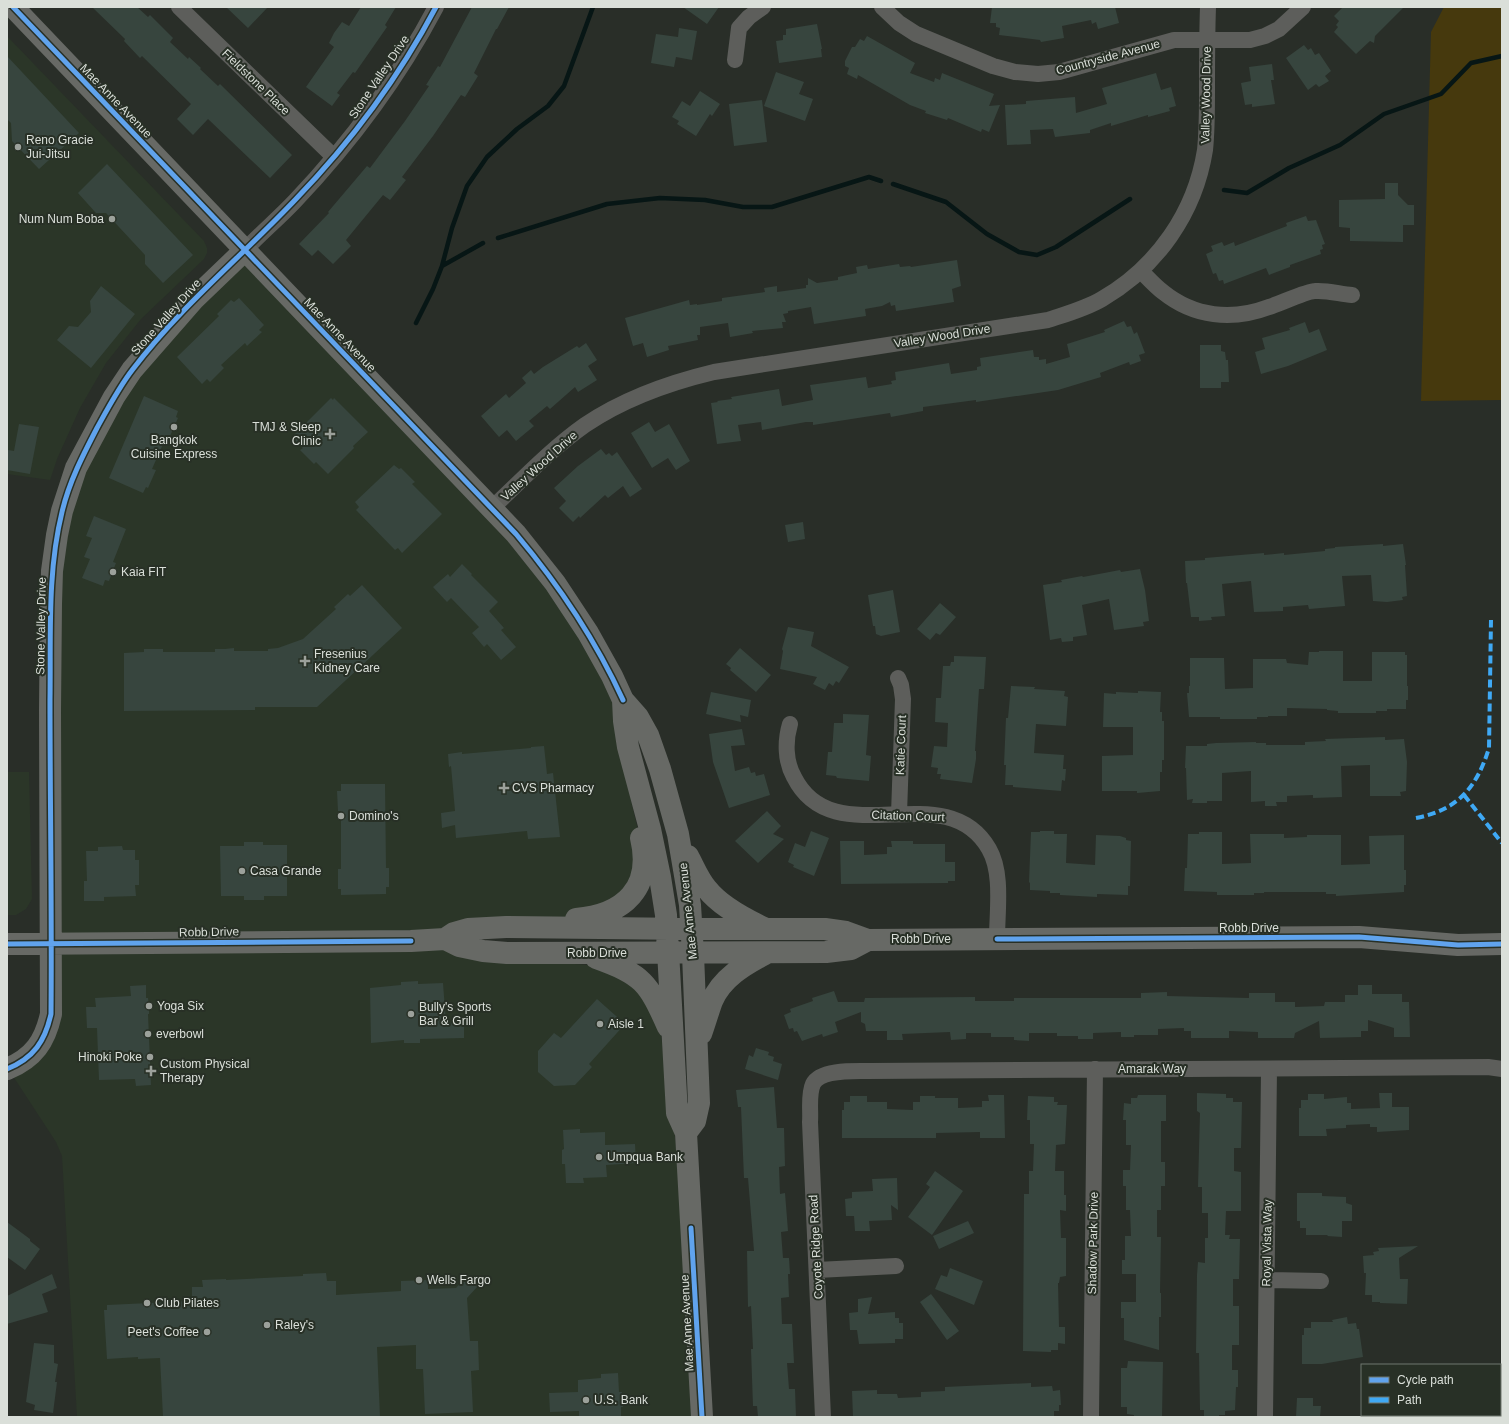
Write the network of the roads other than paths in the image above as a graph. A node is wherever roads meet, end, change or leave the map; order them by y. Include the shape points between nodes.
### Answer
1 (13, 7) edge
2 (436, 7) edge
3 (762, 7) edge
4 (882, 7) edge
5 (1208, 7) edge
6 (1304, 7) edge
7 (181, 8) edge
8 (1207, 39) junction
9 (735, 60) dead end
10 (334, 156) junction
11 (245, 250) junction
12 (1141, 271) junction
13 (1352, 295) dead end
14 (492, 508) junction
15 (898, 678) dead end
16 (623, 700) junction
17 (790, 724) dead end
18 (631, 760) junction
19 (899, 814) junction
20 (679, 840) junction
21 (536, 927) junction
22 (667, 929) junction
23 (692, 929) junction
24 (765, 929) junction
25 (445, 939) junction
26 (997, 939) junction
27 (868, 940) junction
28 (7, 944) edge
29 (51, 944) junction
30 (1502, 944) edge
31 (583, 953) junction
32 (767, 953) junction
33 (668, 954) junction
34 (693, 954) junction
35 (674, 1040) junction
36 (697, 1044) junction
37 (1495, 1068) edge
38 (7, 1069) edge
39 (1269, 1069) junction
40 (1095, 1070) junction
41 (818, 1078) joint
42 (686, 1132) junction
43 (896, 1266) dead end
44 (817, 1270) junction
45 (1267, 1280) junction
46 (1321, 1281) dead end
47 (702, 1417) edge
48 (824, 1417) edge
49 (1091, 1417) edge
50 (1265, 1417) edge

1 - 11 main road, Mae Anne Avenue
2 - 10 street, Stone Valley Drive via 396,73
3 - 9 street via 739,28
4 - 8 street, Countryside Avenue via 916,34 993,66 1015,72 1058,72 1164,42
5 - 8 street, Valley Wood Drive
6 - 8 street, Countryside Avenue via 1279,30 1264,36 1250,40
7 - 10 street, Fieldstone Place
8 - 12 street, Valley Wood Drive via 1207,123 1199,176 1189,204 1176,228 1161,250
10 - 11 street, Stone Valley Drive
11 - 14 main road, Mae Anne Avenue
11 - 29 main road, Stone Valley Drive via 194,299 132,370 114,397 76,468 62,511 52,571 51,604
12 - 13 street via 1176,302 1211,315 1248,314 1314,290
12 - 14 street, Valley Wood Drive via 1101,300 1048,320 714,372 678,381 617,406 586,425 557,447
14 - 16 main road, Mae Anne Avenue via 555,583 600,653
15 - 19 street, Katie Court via 903,699
16 - 18 main road, Mae Anne Avenue via 625,732
16 - 20 main road, Mae Anne Avenue via 638,717 648,735
17 - 19 street, Citation Court via 786,743 790,768 808,798 840,814
18 - 21 main road via 631,799 643,852 643,873 637,887 627,900 613,910 592,917 551,921
18 - 22 main road, Mae Anne Avenue via 650,829
19 - 26 street, Citation Court via 952,818 969,827 985,843 997,871
20 - 23 main road, Mae Anne Avenue
20 - 24 main road via 706,889 717,900
21 - 22 main road, Robb Drive
21 - 25 main road, Robb Drive via 474,928 454,933
22 - 23 main road, Robb Drive
22 - 33 main road, Mae Anne Avenue
23 - 24 main road, Robb Drive
23 - 34 main road, Mae Anne Avenue
24 - 27 main road, Robb Drive via 825,929 846,932
25 - 29 main road, Robb Drive
25 - 31 main road, Robb Drive via 459,946 499,952
26 - 27 main road, Robb Drive
26 - 30 main road, Robb Drive via 1359,937 1458,945
27 - 32 main road, Robb Drive via 852,949 839,951
28 - 29 main road, Robb Drive
29 - 38 main road, Stone Valley Drive via 51,1014 48,1029 41,1043 30,1055
31 - 33 main road, Robb Drive
31 - 35 main road via 631,972 644,982
32 - 34 main road, Robb Drive
32 - 36 main road via 738,969 724,983 712,1001
33 - 34 main road, Robb Drive
33 - 35 main road, Mae Anne Avenue
34 - 36 main road, Mae Anne Avenue
35 - 42 main road, Mae Anne Avenue via 677,1114
36 - 42 main road, Mae Anne Avenue via 699,1104 695,1121
37 - 39 street, Amarak Way
39 - 40 street, Amarak Way
39 - 45 street, Royal Vista Way
40 - 41 street, Amarak Way via 856,1071 828,1074
40 - 49 street, Shadow Park Drive
41 - 44 street, Coyote Ridge Road via 813,1084 811,1094 810,1122
42 - 47 main road, Mae Anne Avenue
43 - 44 street
44 - 48 street, Coyote Ridge Road
45 - 46 street
45 - 50 street, Royal Vista Way

